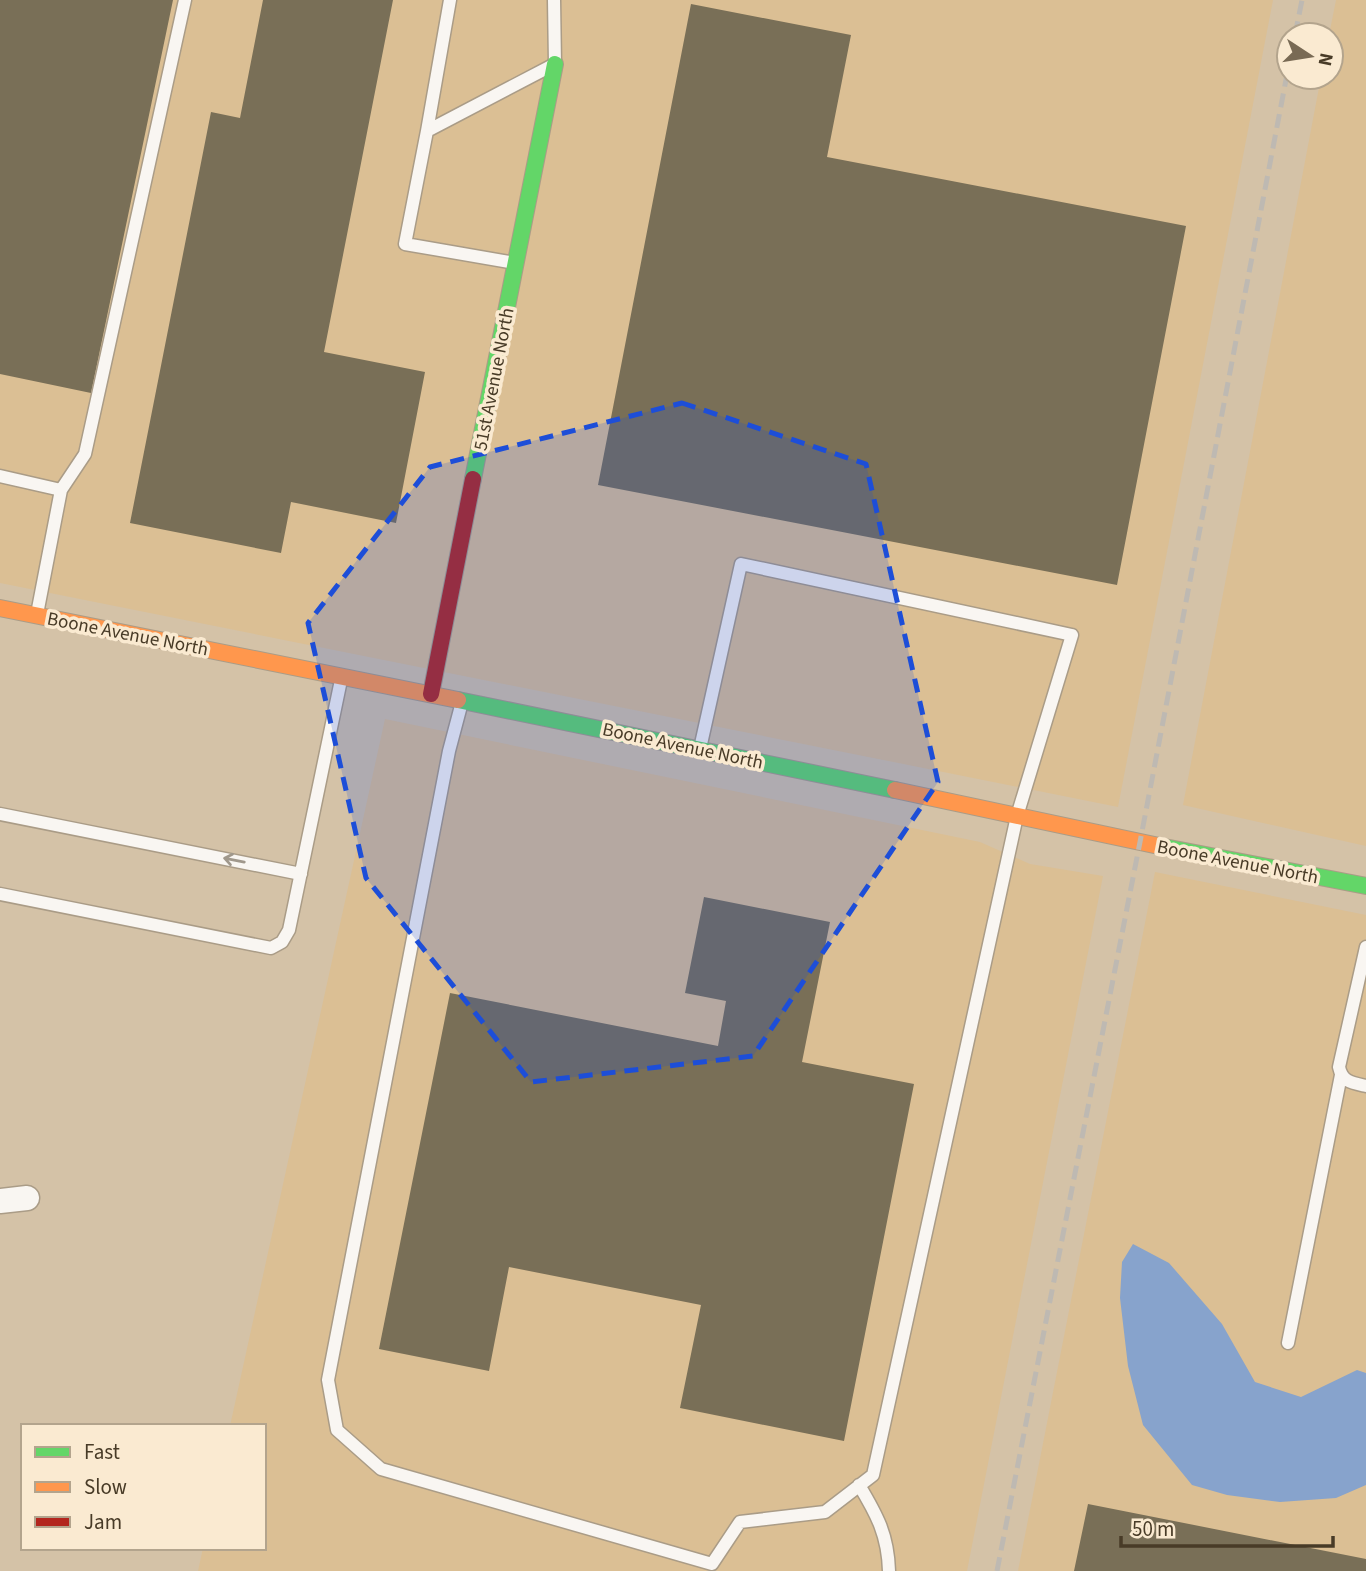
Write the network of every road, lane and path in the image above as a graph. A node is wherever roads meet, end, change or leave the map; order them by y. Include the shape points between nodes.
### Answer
1 (185, 0) edge
2 (450, 0) edge
3 (554, 0) edge
4 (555, 64) junction
5 (427, 131) junction
6 (516, 263) junction
7 (0, 476) edge
8 (61, 490) junction
9 (0, 608) edge
10 (37, 615) junction
11 (342, 676) junction
12 (431, 694) junction
13 (462, 700) junction
14 (700, 748) junction
15 (0, 814) edge
16 (1017, 816) junction
17 (302, 874) junction
18 (1366, 886) edge
19 (0, 894) edge
20 (1366, 947) edge
21 (1341, 1075) junction
22 (1366, 1086) edge
23 (27, 1198) dead end
24 (0, 1201) edge
25 (1288, 1343) dead end
26 (859, 1485) junction
27 (889, 1571) edge

1 - 8 lane via 85,454
2 - 5 lane
3 - 4 lane
4 - 5 lane
4 - 6 street, 51st Avenue North
5 - 6 lane via 405,244
6 - 12 street, 51st Avenue North
7 - 8 lane
8 - 10 lane
9 - 10 street, Boone Avenue North
10 - 11 street, Boone Avenue North
11 - 12 street, Boone Avenue North
11 - 17 lane
12 - 13 street, Boone Avenue North
13 - 14 street, Boone Avenue North
13 - 26 lane via 328,1380 337,1430 381,1469 712,1564 740,1522 825,1512
14 - 16 street, Boone Avenue North
14 - 16 lane via 741,564 1072,635
17 -> 15 lane
16 - 18 street, Boone Avenue North
16 - 26 lane via 873,1475
17 - 19 lane via 289,930 282,942 271,948
20 - 21 lane
21 - 22 lane via 1348,1082
21 - 25 lane
23 - 24 street
26 - 27 lane via 881,1524

